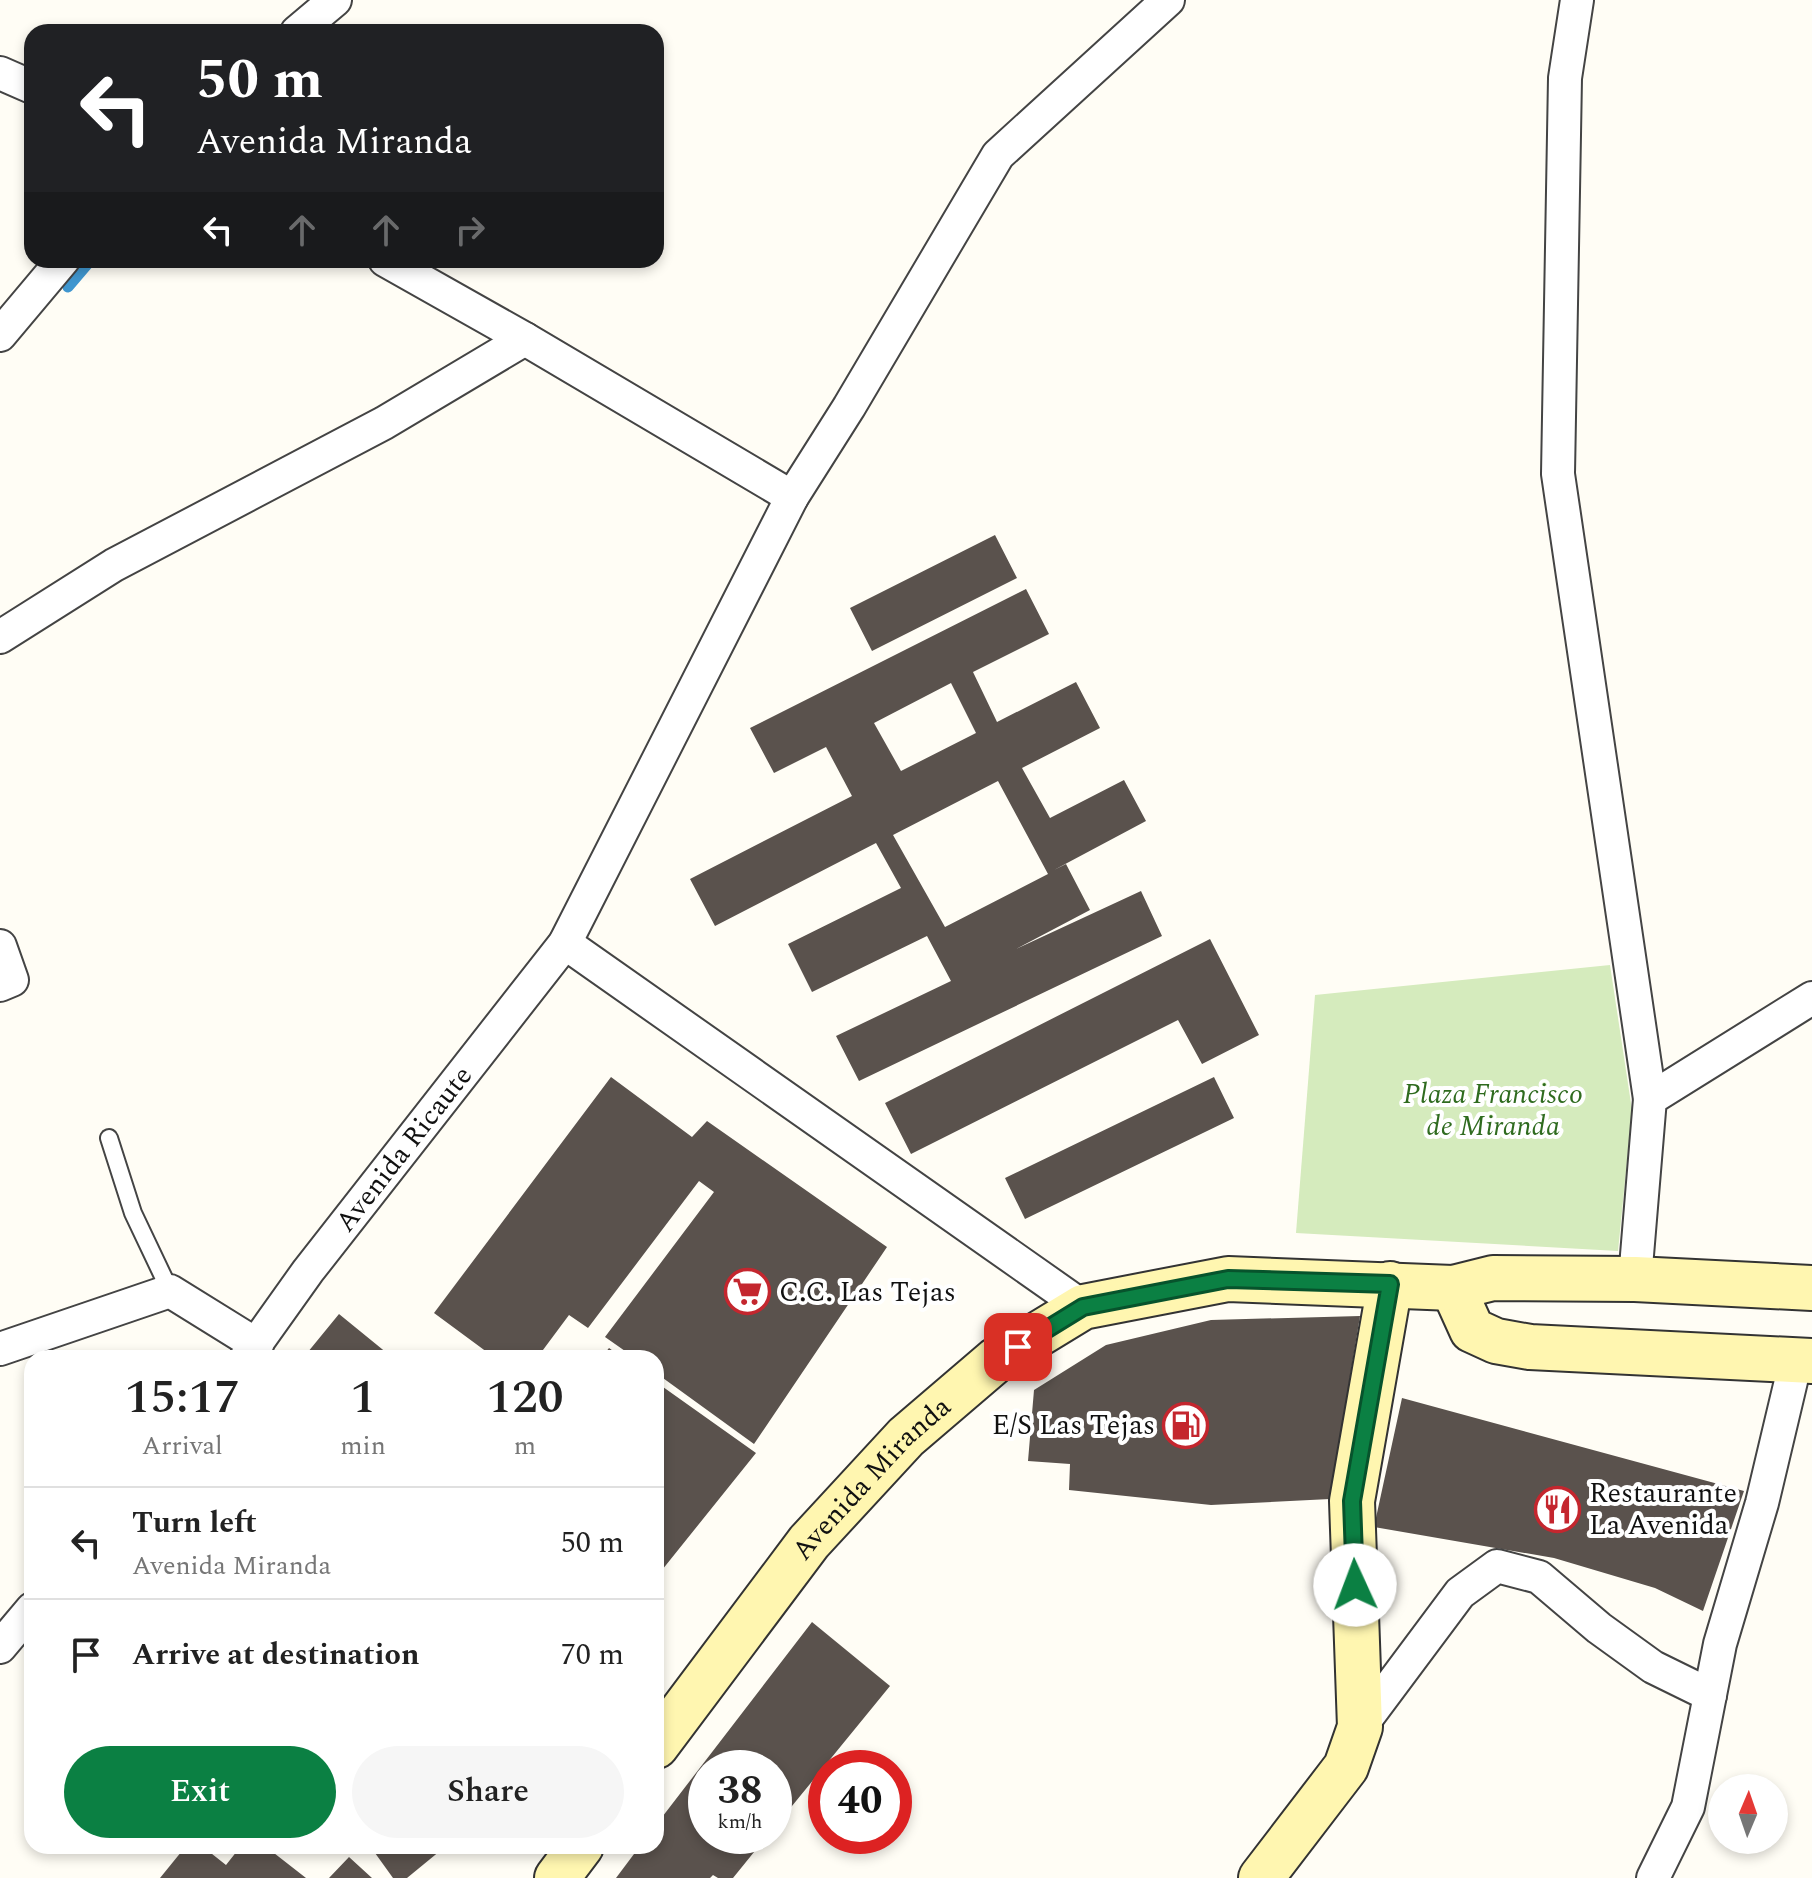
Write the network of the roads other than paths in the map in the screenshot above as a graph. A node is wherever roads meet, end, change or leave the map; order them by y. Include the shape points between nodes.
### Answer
1 (335, 0) edge
2 (1577, 0) edge
3 (1162, 1) edge
4 (306, 24) edge
5 (0, 73) edge
6 (24, 84) edge
7 (56, 268) edge
8 (399, 268) edge
9 (0, 335) edge
10 (525, 339) junction
11 (792, 497) junction
12 (0, 637) edge
13 (565, 943) junction
14 (0, 946) edge
15 (0, 985) edge
16 (1812, 998) edge
17 (1650, 1099) junction
18 (109, 1138) dead end
19 (1635, 1279) junction
20 (1390, 1284) junction
21 (1453, 1288) junction
22 (1812, 1288) edge
23 (170, 1291) junction
24 (1083, 1307) junction
25 (0, 1349) edge
26 (249, 1350) edge
27 (253, 1350) edge
28 (1804, 1361) edge
29 (24, 1618) edge
30 (0, 1647) edge
31 (1710, 1695) junction
32 (1360, 1727) junction
33 (664, 1735) edge
34 (575, 1854) edge
35 (557, 1878) edge
36 (1261, 1878) edge
37 (1653, 1878) edge

1 - 4 street
2 - 17 street via 1565,78 1558,474
3 - 11 street, Avenida Ricaute via 998,155
5 - 6 street
7 - 9 street
8 - 10 street
10 - 11 street
10 - 12 street via 384,423 114,565
11 - 13 street, Avenida Ricaute
13 - 24 street
13 - 27 street, Avenida Ricaute via 308,1271
14 - 15 street via 12,980
16 - 17 street
17 - 19 street
18 - 23 lane via 133,1213
19 - 21 street, Avenida Miranda via 1493,1278
19 - 22 street, Avenida Miranda
20 - 21 street, Avenida Miranda
20 - 24 street, Avenida Miranda via 1228,1279
20 - 32 street via 1352,1501
21 - 28 street via 1472,1330 1496,1341
23 - 25 street
23 - 26 street
24 - 33 street, Avenida Miranda via 996,1360 906,1437 809,1542
28 - 31 street via 1720,1644
29 - 30 street
31 - 32 street via 1653,1667 1539,1577 1497,1566 1460,1593
31 - 37 street via 1688,1807
32 - 36 street via 1346,1767
34 - 35 street

